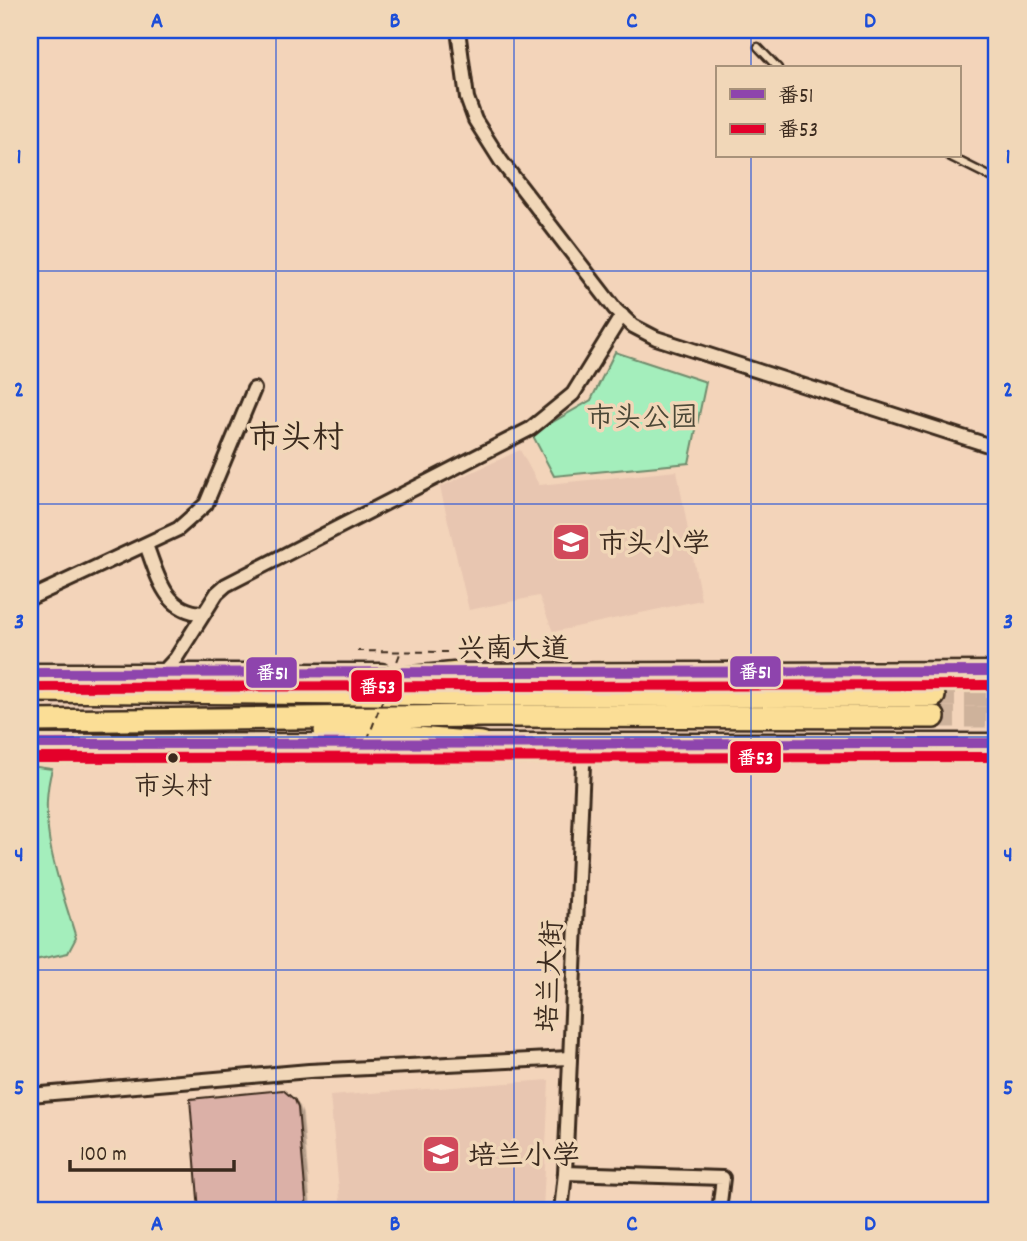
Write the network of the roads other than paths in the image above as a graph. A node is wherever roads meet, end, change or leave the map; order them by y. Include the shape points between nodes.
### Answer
1 (458, 30) edge
2 (758, 47) dead end
3 (776, 66) edge
4 (953, 158) edge
5 (997, 180) edge
6 (622, 315) junction
7 (254, 388) dead end
8 (997, 448) edge
9 (146, 545) junction
10 (30, 598) edge
11 (203, 613) junction
12 (997, 671) edge
13 (163, 672) junction
14 (30, 673) edge
15 (459, 673) junction
16 (30, 691) edge
17 (254, 693) junction
18 (193, 720) junction
19 (30, 721) edge
20 (482, 743) junction
21 (584, 743) junction
22 (997, 743) edge
23 (30, 744) edge
24 (569, 1058) junction
25 (30, 1095) edge
26 (565, 1174) junction
27 (561, 1211) edge
28 (719, 1211) edge

1 - 6 street via 467,98 475,120 500,161
2 - 3 lane
4 - 5 lane
6 - 8 street via 656,338
6 - 11 street via 573,394 530,429 236,579 217,593
7 - 9 street via 206,504 178,529
9 - 10 street
9 - 11 street via 164,591 177,607
11 - 13 street
12 - 15 main road, 兴南大道
13 - 14 main road, 兴南大道
13 - 15 main road, 兴南大道
15 - 17 highway
16 - 17 highway
17 - 18 highway via 934,707
18 - 19 highway
18 - 20 highway
20 - 21 main road
20 - 23 main road
21 - 22 main road
21 - 24 street, 培兰大街
24 - 25 street via 309,1071
24 - 26 street, 培兰大街
26 - 27 street, 培兰大街
26 - 28 street via 723,1178

